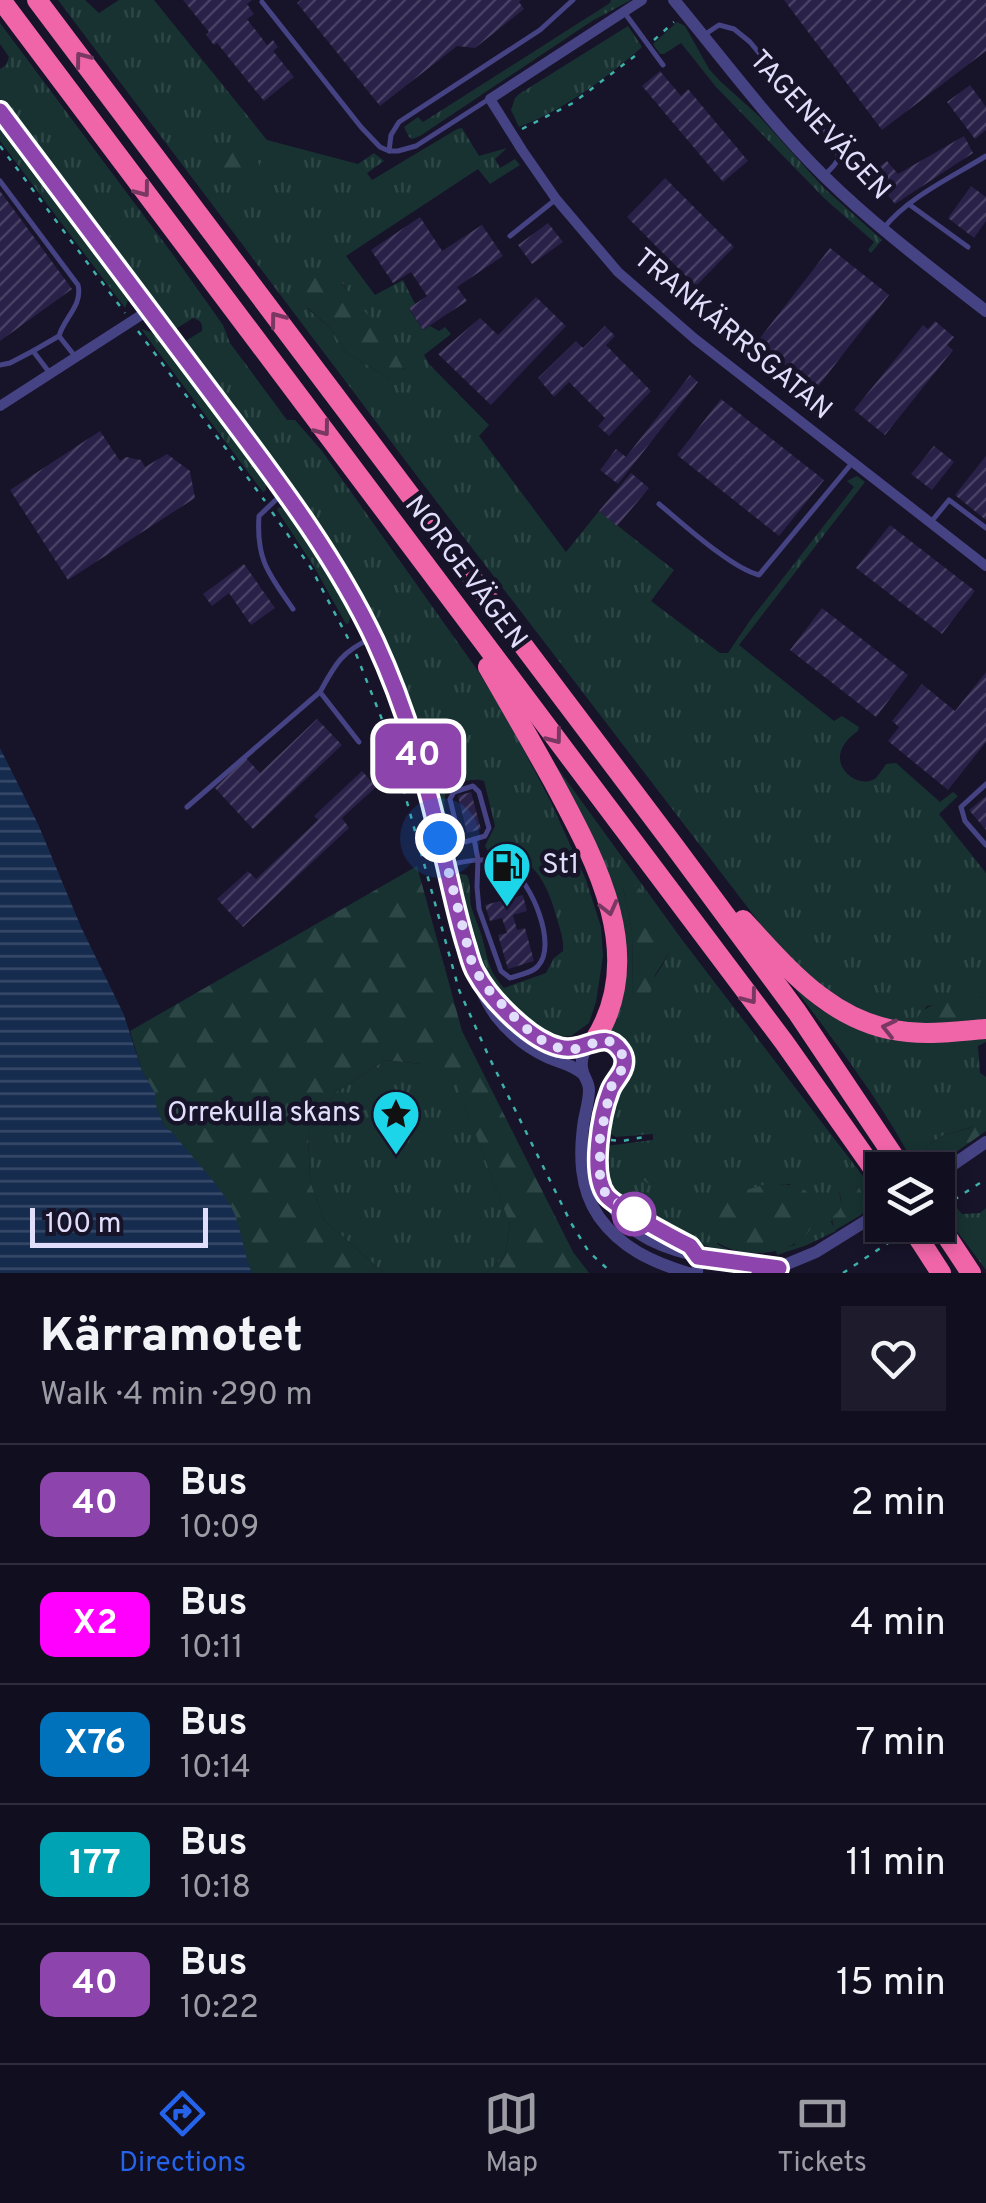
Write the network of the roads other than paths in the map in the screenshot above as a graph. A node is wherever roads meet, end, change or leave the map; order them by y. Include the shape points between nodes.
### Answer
1 (1, 0) edge
2 (37, 0) edge
3 (573, 0) edge
4 (642, 0) edge
5 (674, 0) edge
6 (262, 2) edge
7 (624, 12) junction
8 (704, 35) junction
9 (663, 64) dead end
10 (490, 99) junction
11 (0, 112) edge
12 (389, 151) junction
13 (986, 156) edge
14 (824, 176) junction
15 (0, 182) edge
16 (556, 199) junction
17 (910, 205) junction
18 (882, 230) junction
19 (510, 236) dead end
20 (968, 247) dead end
21 (148, 310) junction
22 (986, 311) edge
23 (60, 336) junction
24 (33, 352) junction
25 (76, 357) junction
26 (0, 365) edge
27 (50, 374) junction
28 (0, 406) edge
29 (852, 463) junction
30 (285, 492) junction
31 (659, 504) dead end
32 (930, 522) junction
33 (986, 528) edge
34 (986, 566) edge
35 (453, 604) junction
36 (293, 608) dead end
37 (373, 638) junction
38 (320, 692) junction
39 (359, 742) dead end
40 (986, 784) edge
41 (187, 807) dead end
42 (474, 839) junction
43 (986, 845) edge
44 (676, 847) junction
45 (478, 859) junction
46 (446, 866) junction
47 (476, 975) junction
48 (986, 1029) edge
49 (591, 1044) junction
50 (583, 1074) junction
51 (986, 1142) edge
52 (891, 1152) edge
53 (865, 1157) edge
54 (955, 1163) edge
55 (865, 1222) edge
56 (921, 1242) edge
57 (951, 1242) edge
58 (692, 1256) junction
59 (779, 1268) junction
60 (687, 1273) edge
61 (759, 1273) edge
62 (941, 1273) edge
63 (971, 1273) edge

1 -> 35 highway, NORGEVÄGEN
44 -> 2 highway, NORGEVÄGEN
3 - 12 lane via 540,30 399,122
4 - 7 street
5 - 8 street, TAGENEVÄGEN
6 - 12 lane via 360,127
7 - 9 lane
7 - 10 street
8 - 14 street, TAGENEVÄGEN
8 - 14 lane via 727,26 750,42 836,146 838,161
10 - 12 lane via 416,146
10 - 16 street, TRANKÄRRSGATAN
11 - 21 street
13 - 17 lane
14 - 18 street, TAGENEVÄGEN
15 - 23 lane via 78,285 76,307
16 - 19 lane
16 - 29 street, TRANKÄRRSGATAN via 618,272
17 - 18 lane
17 - 20 lane
18 - 22 street, TAGENEVÄGEN
21 - 25 street
21 - 30 street
23 - 24 lane
23 - 25 lane
24 - 26 lane
24 - 27 lane
25 - 27 street
27 - 28 street
29 - 31 lane via 759,575
29 - 32 street, TRANKÄRRSGATAN
30 - 36 lane via 259,516 257,538 262,562
30 - 37 street
32 - 33 lane via 950,500
32 - 34 street, TRANKÄRRSGATAN
35 -> 49 highway via 570,814 608,902 616,984 608,1018
35 -> 53 highway, NORGEVÄGEN
37 - 38 lane via 338,660
37 - 46 street via 417,752
38 - 39 lane
38 - 41 lane
40 - 43 lane via 961,807
42 - 42 lane via 489,828 474,786 450,799 459,837
42 - 45 lane
48 -> 44 highway via 903,1032 833,1006 780,961
44 - 52 highway, NORGEVÄGEN
45 - 45 lane via 508,866 528,886 544,940 537,968 510,978 501,971 479,909
45 - 46 lane
46 - 47 street
47 - 49 street via 538,1038 570,1050
47 - 50 street via 512,1034
49 - 50 street
49 - 58 street via 609,1041 624,1059 600,1138 600,1179 612,1209 636,1233
50 - 60 street via 589,1088 581,1165 597,1214 639,1255
51 - 54 street
55 - 59 street
56 - 62 highway
57 - 63 highway
58 - 59 street
58 - 60 street
59 - 61 street

